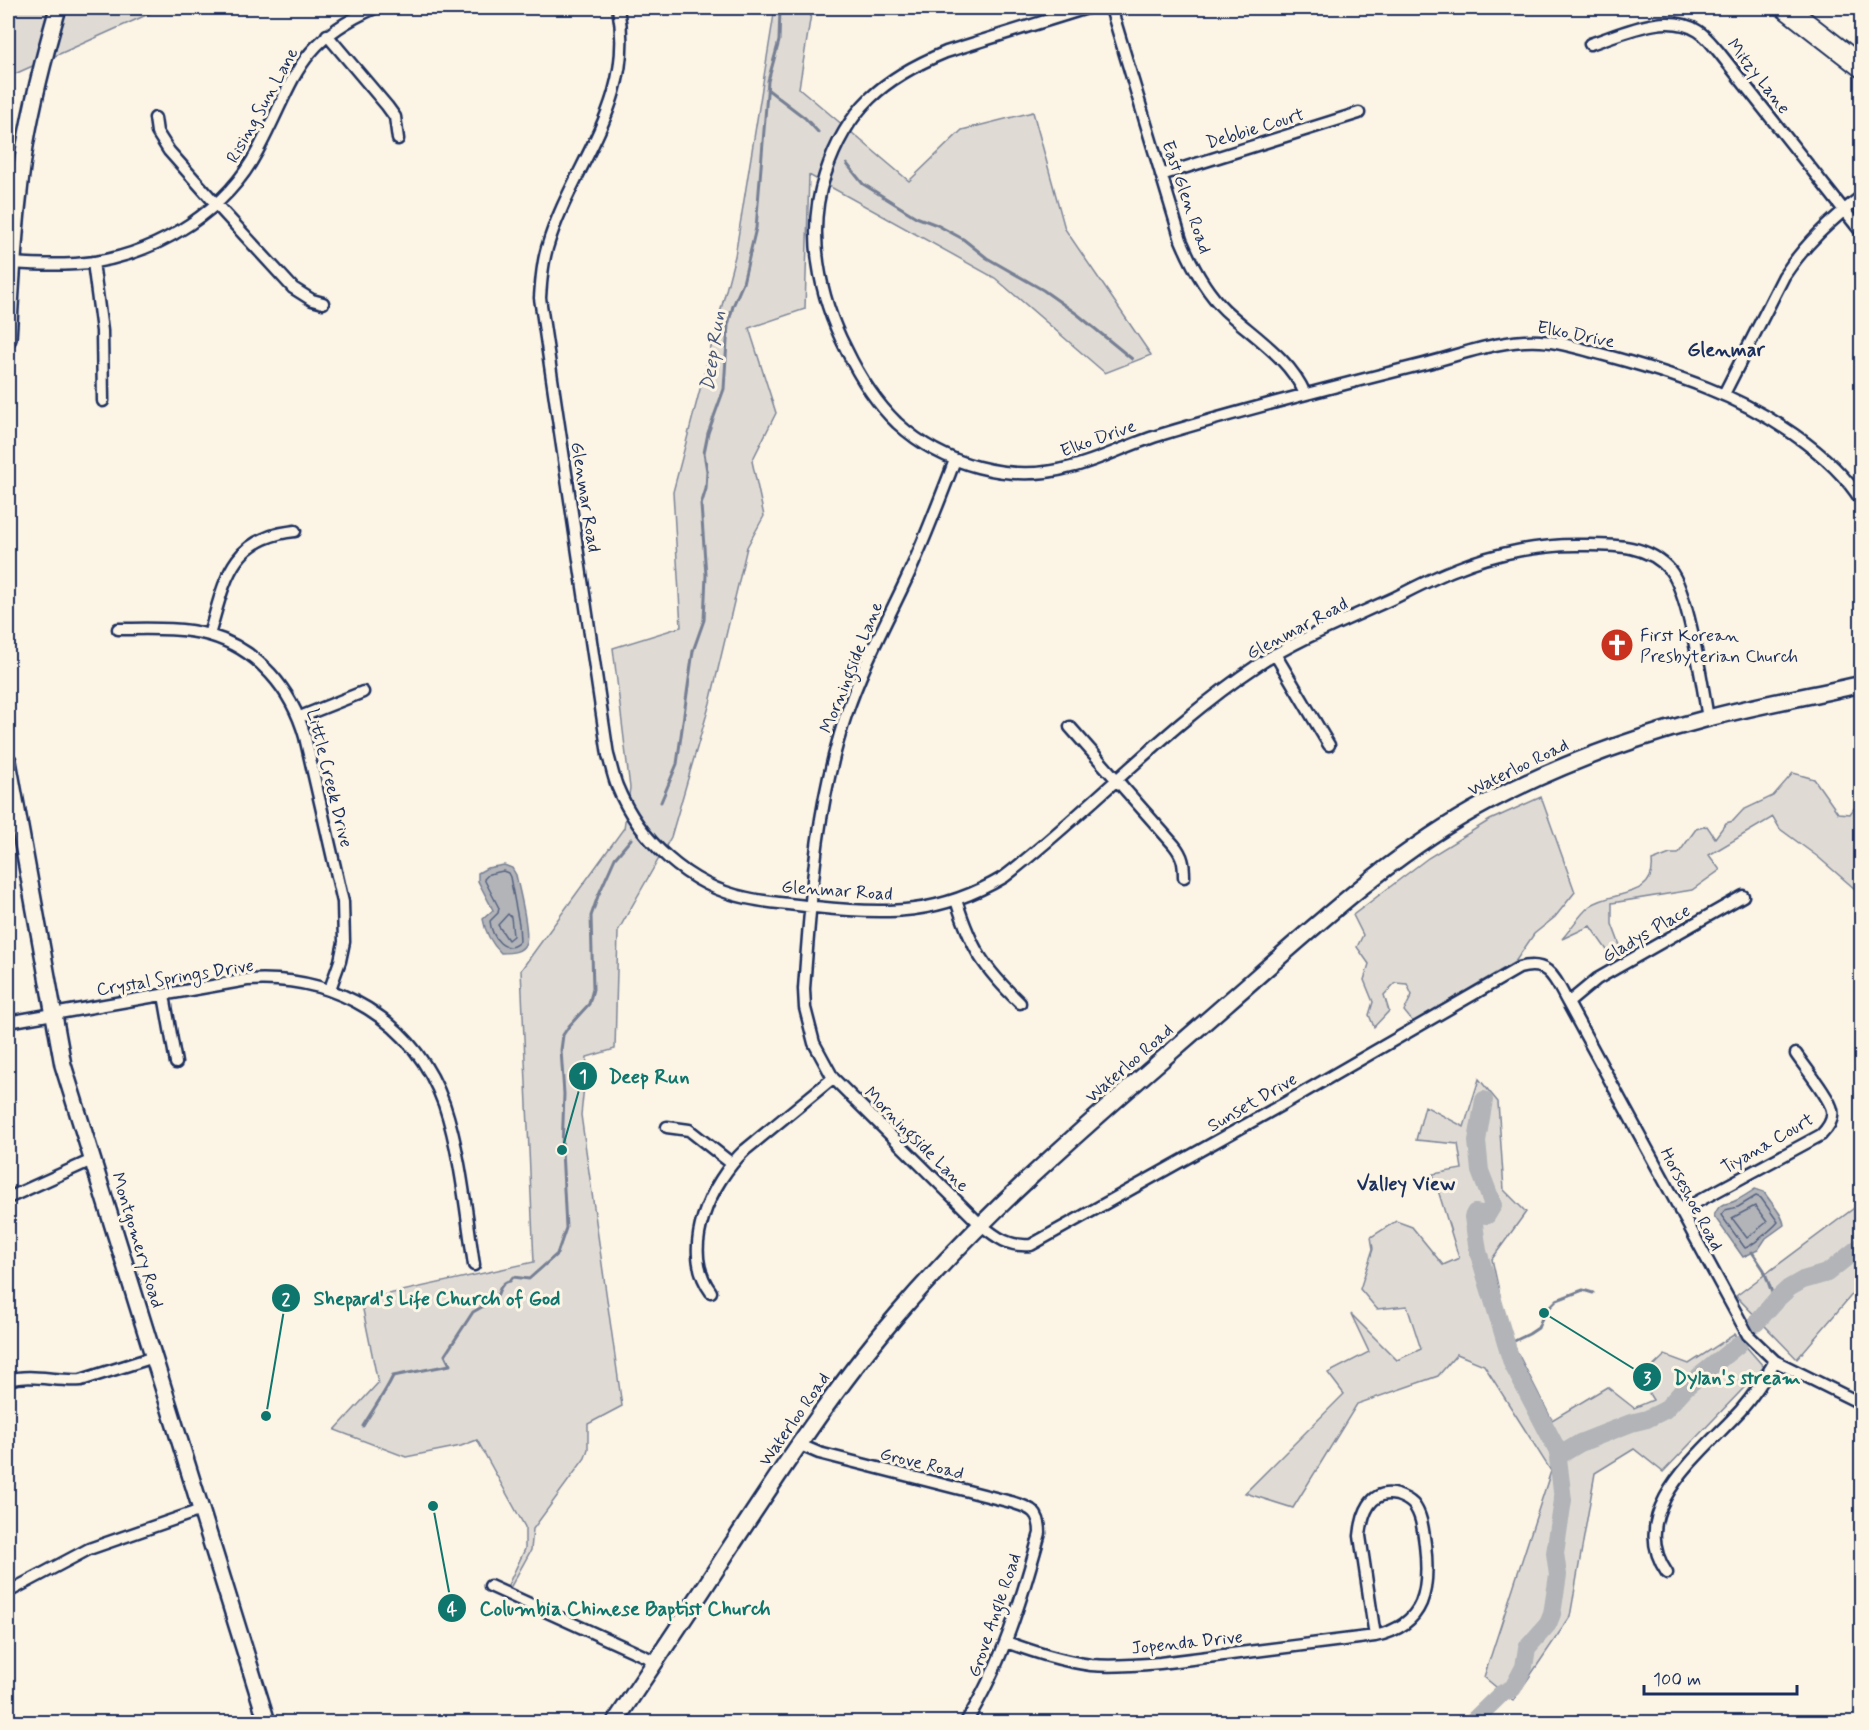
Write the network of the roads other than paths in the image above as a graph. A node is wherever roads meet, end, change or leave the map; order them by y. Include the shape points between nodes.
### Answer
1 (58, 8) edge
2 (375, 8) edge
3 (618, 8) edge
4 (1087, 8) edge
5 (1111, 8) edge
6 (1786, 8) edge
7 (1800, 8) edge
8 (327, 35) junction
9 (1590, 44) dead end
10 (1862, 52) edge
11 (1862, 67) edge
12 (1359, 114) dead end
13 (155, 118) dead end
14 (398, 139) dead end
15 (1161, 175) junction
16 (1862, 196) edge
17 (216, 204) junction
18 (1844, 210) junction
19 (1862, 233) edge
20 (93, 262) junction
21 (13, 263) junction
22 (323, 303) dead end
23 (8, 339) edge
24 (1305, 394) junction
25 (1724, 394) junction
26 (103, 401) dead end
27 (956, 460) junction
28 (1862, 502) edge
29 (295, 531) dead end
30 (117, 629) dead end
31 (209, 635) junction
32 (1275, 654) junction
33 (1862, 684) edge
34 (363, 692) dead end
35 (300, 717) junction
36 (1708, 718) junction
37 (1070, 727) dead end
38 (1329, 745) dead end
39 (8, 761) edge
40 (1117, 779) junction
41 (13, 828) edge
42 (1184, 877) dead end
43 (1743, 896) dead end
44 (956, 900) junction
45 (810, 907) junction
46 (1540, 965) joint
47 (330, 989) junction
48 (165, 995) junction
49 (1568, 1003) junction
50 (1020, 1004) dead end
51 (52, 1014) junction
52 (8, 1022) edge
53 (1796, 1054) dead end
54 (176, 1062) dead end
55 (833, 1078) junction
56 (667, 1127) dead end
57 (92, 1160) junction
58 (731, 1163) junction
59 (8, 1198) edge
60 (1680, 1211) junction
61 (980, 1224) junction
62 (474, 1265) dead end
63 (711, 1292) dead end
64 (154, 1357) junction
65 (1775, 1361) junction
66 (8, 1380) edge
67 (1862, 1404) edge
68 (798, 1444) junction
69 (201, 1510) junction
70 (1037, 1514) joint
71 (1667, 1573) dead end
72 (490, 1586) dead end
73 (8, 1592) edge
74 (1375, 1636) junction
75 (1006, 1642) junction
76 (655, 1661) junction
77 (267, 1722) edge
78 (615, 1722) edge
79 (966, 1722) edge

1 - 21 main road via 25,147
2 - 8 street, Rising Sun Lane
3 - 45 street, Glenmar Road via 620,59 611,106 555,226 541,274 540,298 608,755 616,785 629,811 657,849 677,866 745,898
4 - 27 street, Elko Drive via 946,51 892,78 854,115 822,183 817,209 819,267 843,344 867,387 896,422
5 - 15 street, East Glen Road
6 - 11 highway
7 - 10 highway
8 - 14 street via 391,112
8 - 17 street, Rising Sun Lane via 300,65 246,170
9 - 18 street, Mitzy Lane via 1663,23 1697,30
12 - 15 street, Debbie Court
13 - 17 street via 157,132 169,152
15 - 24 street, East Glen Road via 1189,259 1209,292 1294,372
16 - 18 street
17 - 20 street, Rising Sun Lane via 176,233 153,244
17 - 22 street via 293,288
18 - 19 street, Mitzy Lane
18 - 25 street via 1815,235 1784,276
20 - 21 street, Rising Sun Lane
20 - 26 street via 102,331
21 - 23 main road
24 - 25 street, Elko Drive via 1499,346 1541,340 1616,358
24 - 27 street, Elko Drive via 1139,441 1094,460 1047,472 1003,473
25 - 28 street, Elko Drive via 1823,457
27 - 45 street, Morningside Lane via 846,714 823,800
29 - 31 street via 263,538 241,555 226,580
30 - 31 street, Little Creek Drive
31 - 35 street, Little Creek Drive via 231,644 265,667 290,697
32 - 36 street, Glenmar Road via 1456,569 1493,557 1567,545 1632,547 1660,560 1678,585
32 - 38 street
32 - 40 street, Glenmar Road via 1186,718
33 - 36 main road, Waterloo Road
34 - 35 street
35 - 47 street, Little Creek Drive via 343,902 344,942
36 - 61 main road, Waterloo Road via 1580,759 1487,803 1412,849 1329,914
37 - 40 street
39 - 41 main road, Montgomery Road
40 - 42 street via 1181,854
40 - 44 street, Glenmar Road via 1004,877
41 - 51 main road, Montgomery Road
43 - 49 street, Gladys Place via 1598,979
44 - 45 street, Glenmar Road via 904,911
44 - 50 street via 975,950
45 - 55 street, Morningside Lane via 805,1008 814,1043
46 - 49 street, Horseshoe Road via 1553,977
46 - 61 street, Sunset Drive via 1519,968 1031,1245 1008,1244
47 - 48 street, Crystal Springs Drive via 272,978
47 - 62 street, Crystal Springs Drive via 361,1004 396,1030 420,1056 437,1087 449,1119
48 - 51 street, Crystal Springs Drive
48 - 54 street
49 - 60 street, Horseshoe Road
51 - 52 street, Crystal Springs Drive
51 - 57 main road, Montgomery Road
53 - 60 street, Tiyana Court via 1830,1104 1832,1117 1826,1130
55 - 58 street
55 - 61 street, Morningside Lane
56 - 58 street via 689,1130
57 - 59 street
57 - 64 main road, Montgomery Road
58 - 63 street via 711,1196 700,1234 699,1270
60 - 65 street, Horseshoe Road via 1748,1335
61 - 68 main road, Waterloo Road via 866,1351
64 - 66 street via 81,1380
64 - 69 main road, Montgomery Road
65 - 67 street, Horseshoe Road
65 - 71 street via 1743,1407 1670,1488 1660,1508 1654,1546
68 - 70 street, Grove Road via 819,1453 1011,1502
68 - 76 main road, Waterloo Road
69 - 73 street via 89,1549
69 - 77 main road, Montgomery Road
70 - 75 street, Grove Angle Road via 1040,1533
72 - 76 street
74 - 74 street, Jopenda Drive via 1391,1633 1413,1617 1427,1578 1423,1525 1418,1512 1412,1503 1393,1494 1374,1498 1364,1514 1360,1536
74 - 75 street, Jopenda Drive via 1126,1665 1064,1660
75 - 79 street, Grove Angle Road via 986,1690
76 - 78 main road, Waterloo Road

